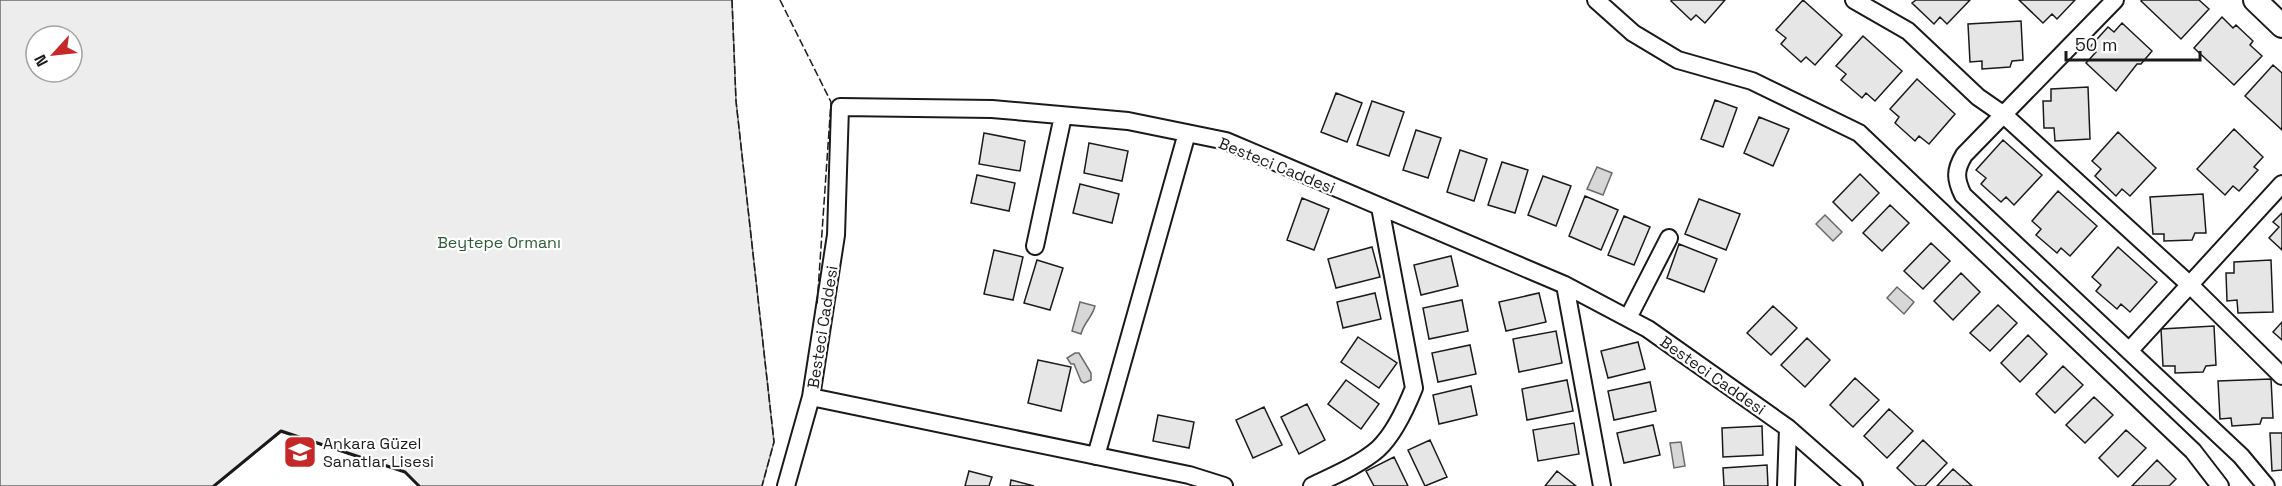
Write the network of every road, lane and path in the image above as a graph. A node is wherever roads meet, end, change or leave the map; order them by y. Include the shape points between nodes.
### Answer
1 (1596, 0) edge
2 (1854, 0) edge
3 (2115, 0) edge
4 (2255, 0) edge
5 (2282, 26) edge
6 (2004, 115) junction
7 (1063, 116) junction
8 (1187, 134) junction
9 (2282, 184) edge
10 (1380, 207) junction
11 (1669, 238) dead end
12 (1035, 246) dead end
13 (1565, 285) junction
14 (2190, 285) junction
15 (1628, 318) junction
16 (2130, 351) junction
17 (2282, 376) edge
18 (811, 398) junction
19 (1788, 428) junction
20 (1096, 456) junction
21 (786, 486) edge
22 (1224, 486) edge
23 (1312, 486) edge
24 (1602, 486) edge
25 (1786, 486) edge
26 (1854, 486) edge
27 (2220, 486) edge
28 (2266, 486) edge

1 - 27 street via 1633,33 1678,60 1752,81 1859,133 2193,451
2 - 6 street via 1908,31 1978,98
3 - 6 street
4 - 5 main road
6 - 14 street
6 - 16 street via 1964,155 1957,168 1956,182 1963,195
7 - 8 street, Besteci Caddesi via 1128,121
7 - 12 street
7 - 18 street, Besteci Caddesi via 992,109 840,107 836,235
8 - 10 street, Besteci Caddesi via 1226,141
8 - 20 street
9 - 14 street
10 - 13 street, Besteci Caddesi
10 - 23 street via 1414,388 1402,415 1378,448
11 - 15 street
13 - 15 street, Besteci Caddesi
13 - 24 street
14 - 16 street
14 - 17 street
15 - 19 street, Besteci Caddesi
16 - 28 street via 2241,456
18 - 20 street
18 - 21 street
19 - 25 street
19 - 26 street, Besteci Caddesi
20 - 22 street

